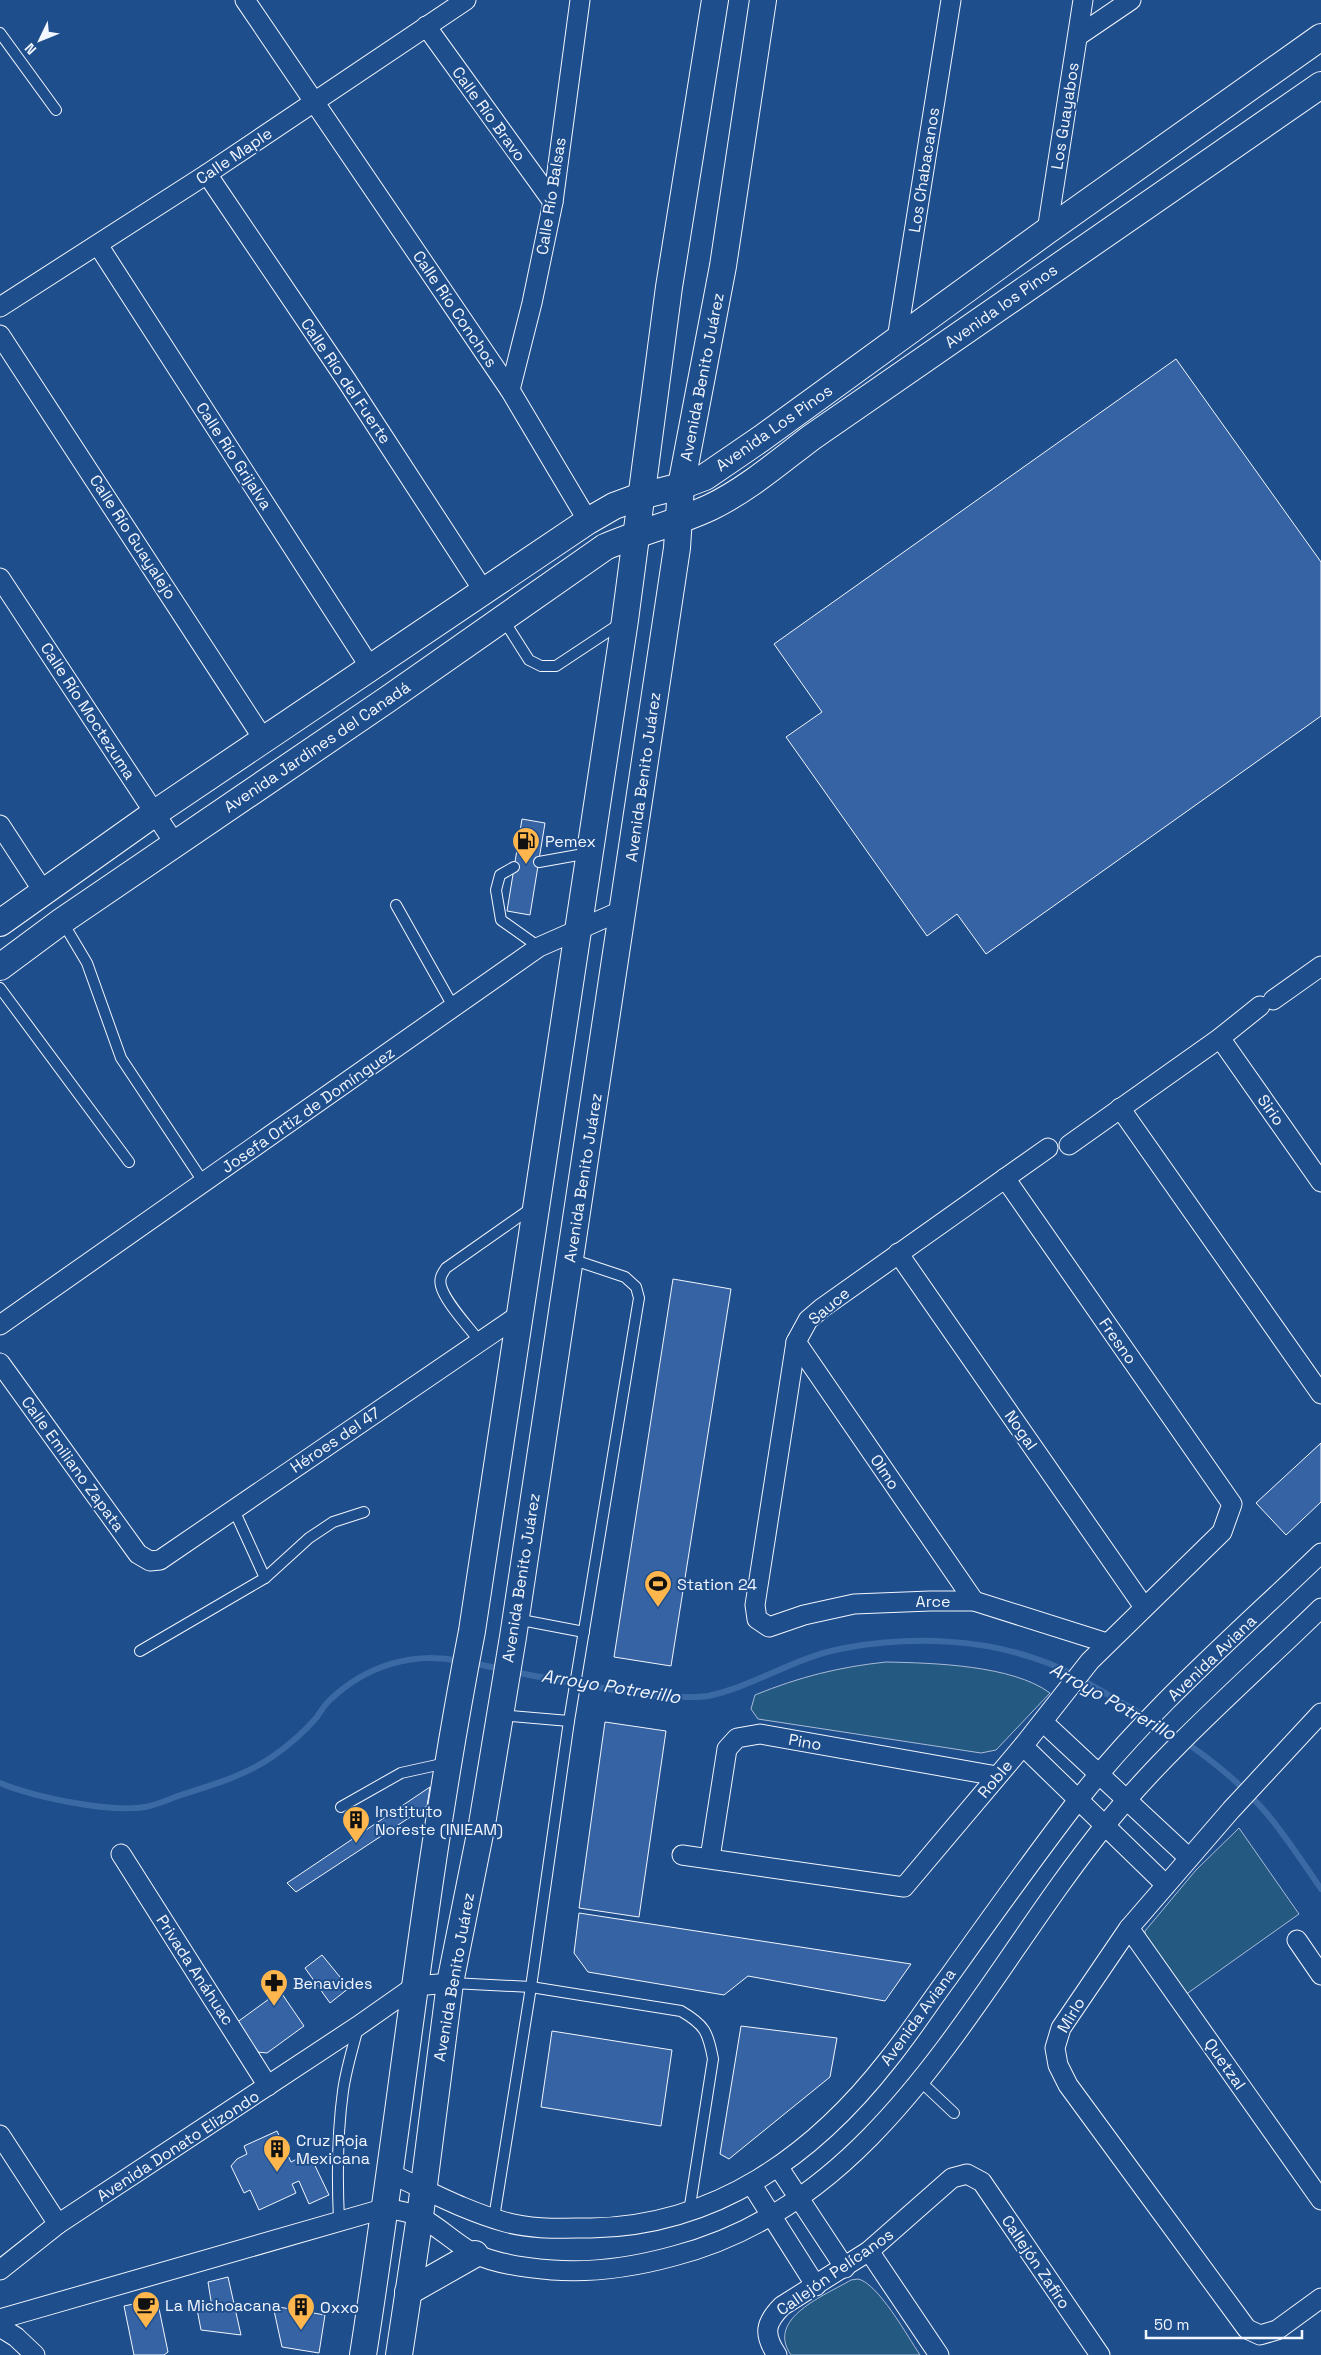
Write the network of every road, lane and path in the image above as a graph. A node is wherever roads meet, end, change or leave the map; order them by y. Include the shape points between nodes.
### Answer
1 (245, 0) edge
2 (466, 0) edge
3 (580, 0) edge
4 (715, 0) edge
5 (763, 0) edge
6 (951, 0) edge
7 (1083, 0) edge
8 (1131, 0) edge
9 (426, 26) junction
10 (0, 33) edge
11 (1078, 36) junction
12 (1321, 37) edge
13 (1321, 86) edge
14 (314, 102) junction
15 (56, 110) dead end
16 (207, 174) junction
17 (552, 202) junction
18 (1047, 231) junction
19 (98, 245) junction
20 (0, 307) edge
21 (0, 335) edge
22 (897, 339) junction
23 (864, 364) joint
24 (510, 390) junction
25 (681, 486) junction
26 (641, 496) junction
27 (588, 521) junction
28 (678, 521) junction
29 (637, 533) junction
30 (0, 578) edge
31 (483, 590) junction
32 (503, 618) junction
33 (625, 620) junction
34 (370, 667) junction
35 (264, 740) junction
36 (155, 813) junction
37 (0, 825) edge
38 (174, 844) junction
39 (590, 853) junction
40 (539, 862) dead end
41 (514, 868) dead end
42 (43, 892) junction
43 (396, 905) dead end
44 (623, 910) junction
45 (62, 921) junction
46 (0, 923) edge
47 (578, 931) junction
48 (539, 947) junction
49 (1321, 966) edge
50 (0, 967) edge
51 (0, 988) edge
52 (454, 1008) junction
53 (1220, 1038) junction
54 (1120, 1108) junction
55 (1069, 1145) dead end
56 (1048, 1148) dead end
57 (129, 1162) dead end
58 (1005, 1178) junction
59 (204, 1182) junction
60 (1321, 1182) edge
61 (536, 1204) junction
62 (898, 1254) junction
63 (570, 1259) junction
64 (520, 1315) junction
65 (0, 1325) edge
66 (480, 1342) junction
67 (796, 1342) junction
68 (0, 1363) edge
69 (1321, 1394) edge
70 (1232, 1504) joint
71 (234, 1510) junction
72 (364, 1512) dead end
73 (1321, 1553) edge
74 (150, 1561) joint
75 (265, 1578) junction
76 (974, 1601) junction
77 (1144, 1607) junction
78 (1321, 1608) edge
79 (757, 1619) joint
80 (514, 1628) junction
81 (584, 1632) junction
82 (1107, 1644) junction
83 (140, 1651) dead end
84 (501, 1706) junction
85 (1321, 1713) edge
86 (569, 1721) junction
87 (1043, 1722) junction
88 (1023, 1746) junction
89 (450, 1763) junction
90 (1099, 1774) junction
91 (997, 1776) junction
92 (1078, 1800) junction
93 (1126, 1800) junction
94 (341, 1807) dead end
95 (1105, 1826) junction
96 (120, 1854) dead end
97 (682, 1855) dead end
98 (710, 1858) junction
99 (1189, 1858) junction
100 (1166, 1885) junction
101 (1129, 1928) junction
102 (1297, 1940) dead end
103 (1321, 1975) edge
104 (450, 1983) junction
105 (415, 1986) junction
106 (531, 1987) junction
107 (358, 2026) junction
108 (920, 2081) junction
109 (268, 2086) junction
110 (954, 2113) dead end
111 (0, 2135) edge
112 (779, 2168) junction
113 (391, 2174) junction
114 (967, 2174) joint
115 (752, 2185) junction
116 (423, 2189) junction
117 (800, 2199) junction
118 (1321, 2200) edge
119 (386, 2208) junction
120 (689, 2213) junction
121 (420, 2216) junction
122 (772, 2216) junction
123 (494, 2218) junction
124 (339, 2220) junction
125 (58, 2224) junction
126 (869, 2251) junction
127 (475, 2254) junction
128 (845, 2268) junction
129 (0, 2270) edge
130 (816, 2286) junction
131 (408, 2292) junction
132 (1321, 2298) edge
133 (0, 2319) edge
134 (0, 2327) edge
135 (774, 2350) edge
136 (35, 2355) edge
137 (363, 2355) edge
138 (399, 2355) edge
139 (939, 2355) edge
140 (1100, 2355) edge

1 - 14 street, Calle Río Conchos
2 - 9 street, Calle Maple
3 - 17 street, Calle Río Balsas
4 - 26 street, Avenida Benito Juárez via 669,287
5 - 25 street, Avenida Benito Juárez via 723,266
6 - 22 street, Los Chabacanos
7 - 11 street, Los Guayabos
8 - 11 street
9 - 14 street, Calle Maple
9 - 17 street, Calle Río Bravo
10 - 15 lane
11 - 18 street, Los Guayabos
12 - 18 street, Avenida los Pinos
13 - 28 street, Avenida los Pinos via 812,437 752,482 713,506
14 - 16 street, Calle Maple
14 - 24 street, Calle Río Conchos
16 - 19 street, Calle Maple
16 - 31 street, Calle Río del Fuerte
17 - 24 street, Calle Río Balsas via 532,303
18 - 22 street, Avenida los Pinos
19 - 20 street, Calle Maple
19 - 34 street, Calle Río Grijalva
21 - 35 street, Calle Río Guayalejo
22 - 23 street, Avenida los Pinos
23 - 25 street, Avenida Los Pinos via 713,471
24 - 27 street, Calle Río Conchos
25 - 26 street, Avenida Los Pinos
25 - 28 street, Avenida Benito Juárez
26 - 27 street
26 - 29 street, Avenida Benito Juárez
27 - 31 street
28 - 29 street, Avenida los Pinos
28 - 44 street, Avenida Benito Juárez via 677,548
29 - 32 street, Avenida Jardines del Canadá via 605,548
29 - 33 street, Avenida Benito Juárez
30 - 36 street, Calle Río Moctezuma
31 - 34 street
32 - 33 lane via 529,660 541,666 556,666
32 - 38 street, Avenida Jardines del Canadá
33 - 39 street, Avenida Benito Juárez
34 - 35 street
35 - 36 street
36 - 38 street, Calle Río Moctezuma
36 - 42 street
37 - 42 street
38 - 45 street, Avenida Jardines del Canadá
39 - 40 lane
39 - 47 street, Avenida Benito Juárez
41 - 48 lane via 500,875 496,890 501,920
42 - 46 street
43 - 52 lane
44 - 47 street, Josefa Ortiz de Domínguez
44 - 63 street, Avenida Benito Juárez
45 - 50 street, Avenida Jardines del Canadá
45 - 59 lane via 87,963 121,1058
47 - 48 street, Josefa Ortiz de Domínguez
47 - 61 street, Avenida Benito Juárez
48 - 52 street, Josefa Ortiz de Domínguez
49 - 53 street
51 - 57 lane
52 - 59 street, Josefa Ortiz de Domínguez
53 - 54 street
53 - 60 street, Sirio
54 - 55 street
54 - 69 street
56 - 58 street, Sauce
58 - 62 street, Sauce
58 - 70 street, Fresno
59 - 65 street, Josefa Ortiz de Domínguez
61 - 64 street, Avenida Benito Juárez
61 - 66 lane via 446,1268 440,1276 446,1296
62 - 67 street, Sauce via 808,1320
62 - 77 street, Nogal
63 - 80 street, Avenida Benito Juárez
63 - 81 lane via 625,1277 636,1287 639,1298
64 - 66 street, Héroes del 47
64 - 89 street, Avenida Benito Juárez
66 - 71 street, Héroes del 47
67 - 76 street, Olmo
67 - 79 street, Sauce via 755,1605
68 - 74 street, Calle Emiliano Zapata via 138,1554
70 - 77 street, Roble via 1222,1532
71 - 74 street, Héroes del 47 via 160,1560
71 - 75 lane
72 - 75 lane via 333,1522 309,1538
73 - 90 street, Avenida Aviana via 1174,1694
75 - 83 lane
76 - 79 street, Arce via 854,1604 769,1627
76 - 82 street, Arce
77 - 82 street, Roble
78 - 93 street via 1164,1758
80 - 81 lane
80 - 84 street, Avenida Benito Juárez
81 - 86 lane
82 - 87 street, Roble
84 - 86 lane
84 - 104 street, Avenida Benito Juárez via 482,1824
85 - 99 street, Mirlo
86 - 106 lane
87 - 88 street, Roble
87 - 90 street
88 - 91 street, Roble
88 - 92 street
89 - 94 lane via 401,1773
89 - 105 street, Avenida Benito Juárez
90 - 92 street, Avenida Aviana
90 - 93 street
91 - 98 street, Roble via 904,1887
91 - 98 street, Pino via 760,1734 737,1738 727,1749
92 - 95 street
92 - 112 street, Avenida Aviana via 888,2061 850,2104
93 - 95 street
93 - 99 street
95 - 100 street
95 - 108 street
96 - 109 street, Privada Anáhuac
97 - 98 street, Roble
99 - 100 street, Mirlo
100 - 101 street, Mirlo
101 - 118 street, Quetzal
101 - 132 street, Mirlo via 1061,2028 1054,2048 1068,2085 1247,2329 1260,2335 1277,2330
102 - 103 street
104 - 105 street
104 - 106 lane
104 - 116 street, Avenida Benito Juárez
105 - 107 street, Avenida Donato Elizondo
105 - 113 street, Avenida Benito Juárez
106 - 120 lane via 682,2011 701,2022 710,2038 713,2059
106 - 123 lane
107 - 109 street, Avenida Donato Elizondo
107 - 124 lane via 343,2089 337,2171
108 - 110 lane
108 - 117 street via 880,2129
109 - 125 street, Avenida Donato Elizondo
111 - 125 street
112 - 115 street, Avenida Aviana
112 - 117 street
113 - 116 street, Avenida Aviana
113 - 119 street, Avenida Benito Juárez
114 - 126 street, Callejón Pelícanos via 952,2178
114 - 140 street, Callejón Zafiro via 982,2182
115 - 120 street, Avenida Aviana
115 - 122 street
116 - 121 street, Avenida Benito Juárez
116 - 123 street, Avenida Aviana
117 - 122 street
117 - 128 street
119 - 121 street
119 - 124 street
119 - 137 street, Avenida Benito Juárez
120 - 123 street, Avenida Aviana via 606,2228 553,2228 508,2223
121 - 127 street
121 - 131 street, Avenida Benito Juárez
122 - 127 street via 706,2248 610,2270 552,2270 506,2263
122 - 130 street
124 - 133 street
125 - 129 street, Avenida Donato Elizondo
126 - 128 street, Callejón Pelícanos
126 - 139 street
127 - 131 street
128 - 130 street, Callejón Pelícanos
130 - 135 street, Callejón Pelícanos via 782,2306 771,2317 767,2331
131 - 138 street, Avenida Benito Juárez
134 - 136 street

